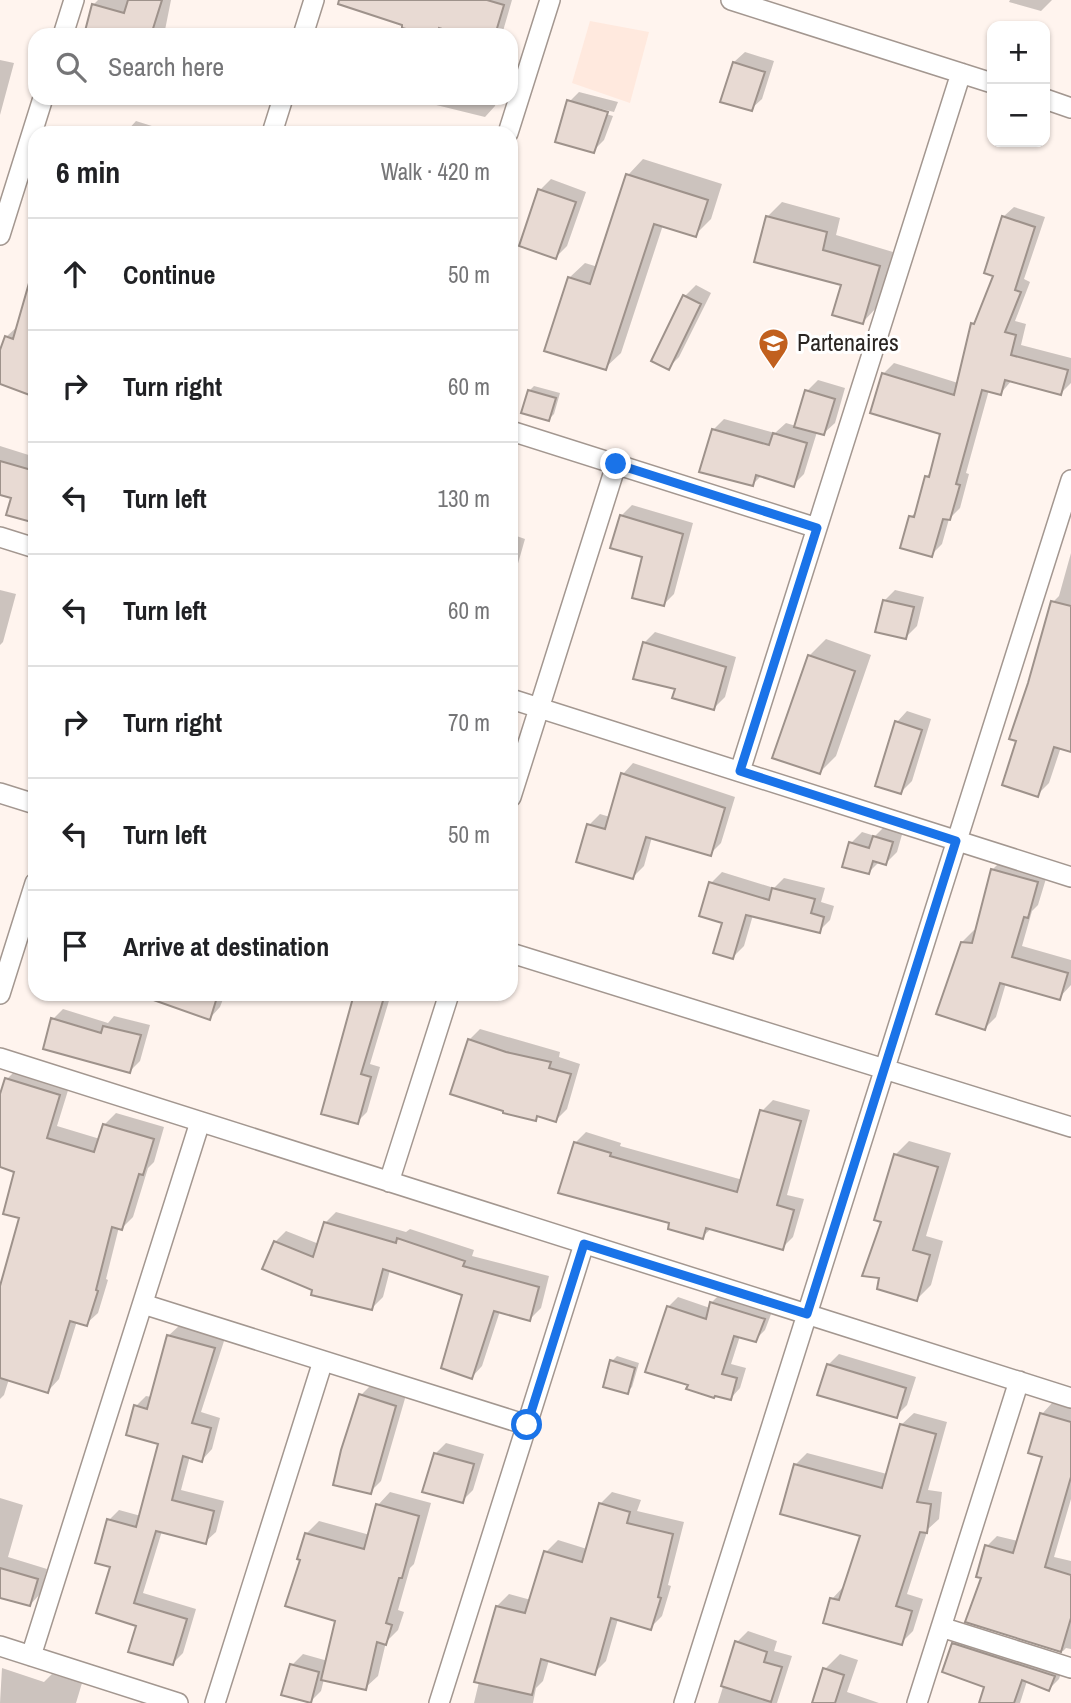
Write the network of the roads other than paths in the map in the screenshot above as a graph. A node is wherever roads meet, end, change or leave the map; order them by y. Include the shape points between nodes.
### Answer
1 (74, 0) edge
2 (314, 0) edge
3 (550, 0) edge
4 (731, 0) edge
5 (65, 28) edge
6 (305, 28) edge
7 (961, 73) junction
8 (987, 81) edge
9 (518, 101) edge
10 (1050, 101) edge
11 (40, 105) edge
12 (281, 105) edge
13 (517, 105) edge
14 (1071, 108) edge
15 (31, 126) edge
16 (274, 126) edge
17 (510, 126) edge
18 (28, 132) edge
19 (9, 175) edge
20 (0, 235) edge
21 (518, 433) edge
22 (616, 464) junction
23 (1071, 480) edge
24 (817, 528) junction
25 (0, 537) edge
26 (28, 546) edge
27 (518, 701) edge
28 (539, 708) junction
29 (740, 771) junction
30 (518, 775) edge
31 (0, 793) edge
32 (28, 802) edge
33 (956, 841) junction
34 (1071, 877) edge
35 (28, 905) edge
36 (518, 955) edge
37 (0, 994) edge
38 (447, 1001) edge
39 (0, 1058) edge
40 (884, 1069) junction
41 (200, 1122) junction
42 (1071, 1127) edge
43 (389, 1182) junction
44 (584, 1244) junction
45 (142, 1304) junction
46 (807, 1314) junction
47 (323, 1361) junction
48 (1018, 1381) junction
49 (1071, 1398) edge
50 (527, 1425) junction
51 (941, 1627) junction
52 (0, 1646) edge
53 (31, 1656) junction
54 (1071, 1668) edge
55 (178, 1703) edge
56 (215, 1703) edge
57 (439, 1703) edge
58 (684, 1703) edge
59 (917, 1703) edge

1 - 5 street
2 - 6 street
3 - 9 street
4 - 7 street
7 - 8 street
7 - 24 street
10 - 14 street
11 - 15 street
12 - 16 street
13 - 17 street
18 - 19 street
19 - 20 street
21 - 22 street
22 - 24 street
22 - 28 street
23 - 33 street
24 - 29 street
25 - 26 street
27 - 28 street
28 - 29 street
28 - 30 street
29 - 33 street
31 - 32 street
33 - 34 street
33 - 40 street
35 - 37 street
36 - 40 street
38 - 43 street
39 - 41 street
40 - 42 street
40 - 46 street
41 - 43 street
41 - 45 street
43 - 44 street
44 - 46 street
44 - 50 street
45 - 47 street
45 - 53 street
46 - 48 street
46 - 58 street
47 - 50 street
47 - 56 street
48 - 49 street
48 - 51 street
50 - 57 street
51 - 54 street
51 - 59 street
52 - 53 street
53 - 55 street

